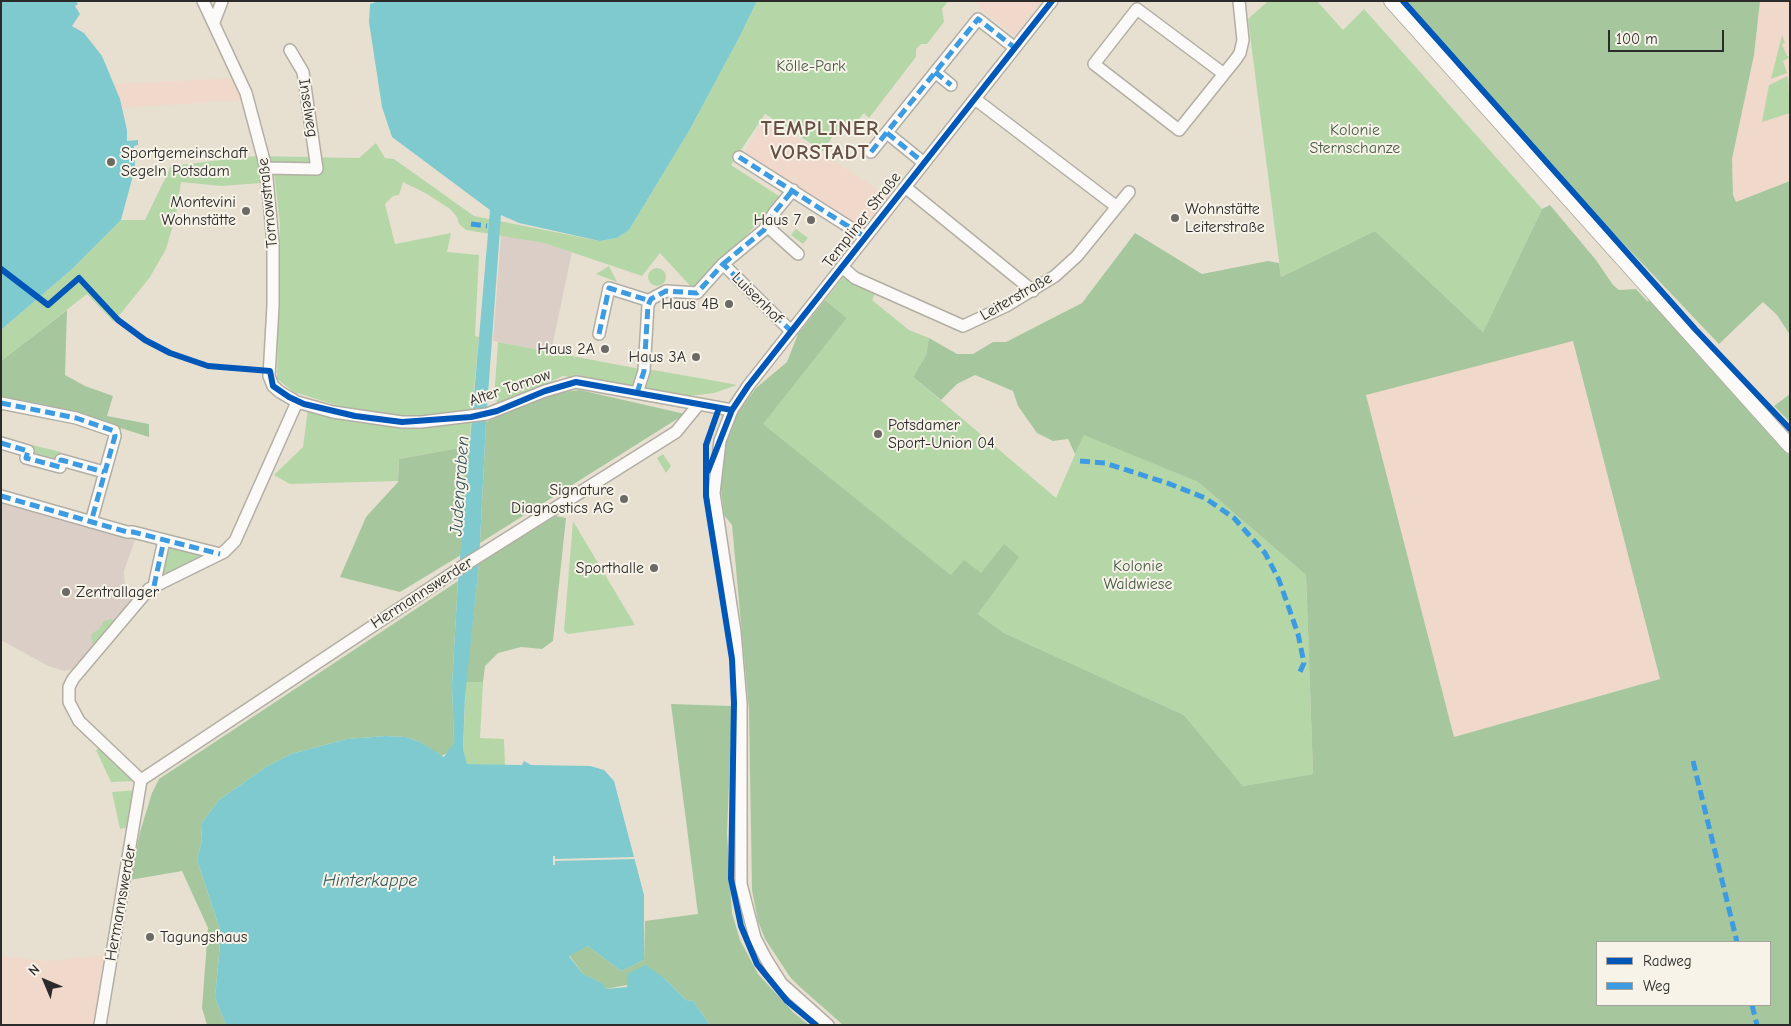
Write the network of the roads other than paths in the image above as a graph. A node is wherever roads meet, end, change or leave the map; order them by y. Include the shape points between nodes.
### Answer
1 (203, 1) edge
2 (222, 1) edge
3 (1052, 1) edge
4 (1238, 1) edge
5 (1391, 1) edge
6 (214, 22) junction
7 (1015, 48) junction
8 (290, 50) dead end
9 (935, 72) junction
10 (1224, 74) junction
11 (951, 85) dead end
12 (975, 99) junction
13 (887, 133) junction
14 (871, 152) dead end
15 (739, 157) dead end
16 (924, 163) junction
17 (266, 168) junction
18 (905, 188) junction
19 (793, 190) junction
20 (1129, 192) dead end
21 (1117, 208) junction
22 (767, 226) junction
23 (865, 237) junction
24 (798, 254) dead end
25 (723, 264) junction
26 (842, 267) junction
27 (1034, 290) junction
28 (650, 301) junction
29 (791, 331) junction
30 (599, 334) dead end
31 (637, 393) junction
32 (297, 402) junction
33 (1, 403) edge
34 (699, 404) junction
35 (732, 410) junction
36 (1, 443) edge
37 (1790, 446) edge
38 (104, 472) junction
39 (1, 496) edge
40 (91, 522) junction
41 (164, 540) junction
42 (220, 554) junction
43 (154, 586) junction
44 (141, 780) junction
45 (100, 1025) edge
46 (828, 1025) edge

1 - 6 street, Tornowstraße
2 - 6 street
3 - 7 street, Templiner Straße
4 - 10 street via 1242,45 1236,60
5 - 37 main road
6 - 17 street, Tornowstraße via 246,93
7 - 9 street via 978,19
7 - 12 street, Templiner Straße
8 - 17 street, Inselweg via 303,72 317,169
9 - 11 street
9 - 13 street
10 - 10 street via 1179,130 1094,64 1137,9
12 - 16 street, Templiner Straße
12 - 21 street
13 - 14 street
13 - 16 street
15 - 19 street
16 - 18 street, Templiner Straße
17 - 32 street, Tornowstraße via 273,234 269,376 273,386
18 - 23 street, Templiner Straße
18 - 27 street
19 - 22 street, Luisenhof
19 - 23 street
20 - 21 street, Leiterstraße
21 - 27 street, Leiterstraße via 1077,256
22 - 24 street
22 - 25 street, Luisenhof
23 - 26 street, Templiner Straße
25 - 28 street, Luisenhof via 696,293 666,291
25 - 29 street, Luisenhof
26 - 27 street, Leiterstraße via 855,278 963,326
26 - 29 street, Templiner Straße
28 - 30 street via 609,288
28 - 31 street via 644,370
29 - 35 street, Templiner Straße
31 - 32 street, Alter Tornow via 576,382 545,390 487,414 421,422 377,420
31 - 34 street, Alter Tornow
32 - 42 street via 235,541
33 - 38 street via 76,418 112,430 114,436
34 - 35 street, Alter Tornow
34 - 44 street, Hermannswerder via 676,432 460,568
35 - 46 street, Templiner Straße via 720,441 714,493 735,632 741,701 741,884 755,938 766,959 781,983
36 - 38 street via 28,451 26,458 60,467 62,460
38 - 40 street
39 - 40 street
40 - 41 street
41 - 42 street
41 - 43 street
42 - 43 street
43 - 44 street via 148,589 76,674 68,695 79,721
44 - 45 street, Hermannswerder

